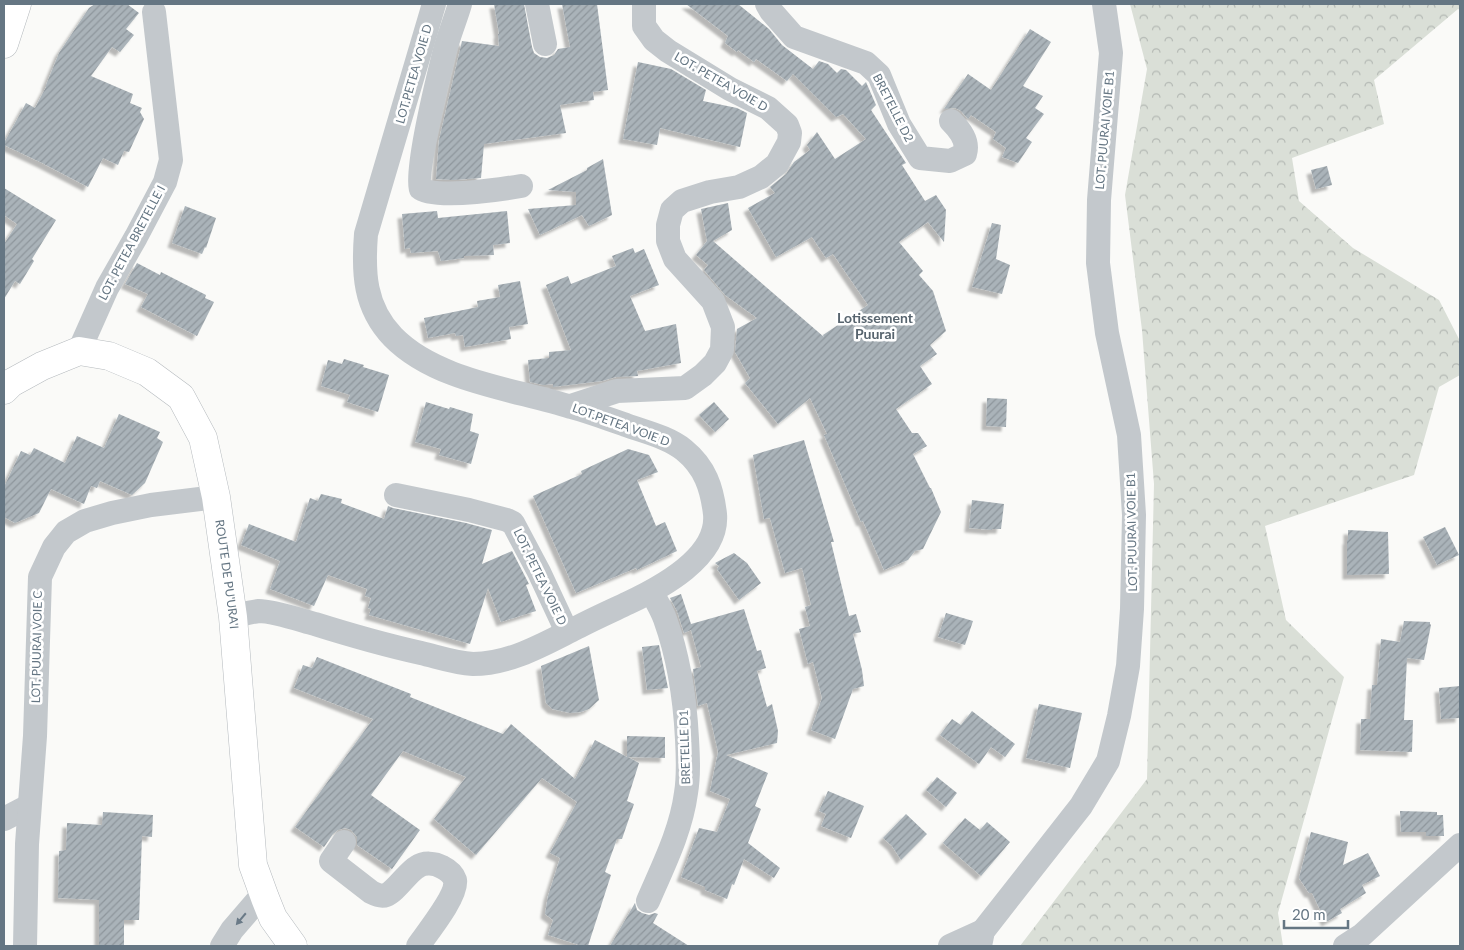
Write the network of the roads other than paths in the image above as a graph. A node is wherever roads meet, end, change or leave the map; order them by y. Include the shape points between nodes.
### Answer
1 (17, 4) edge
2 (434, 4) edge
3 (460, 4) edge
4 (537, 4) edge
5 (644, 4) edge
6 (768, 4) edge
7 (1104, 4) edge
8 (154, 12) dead end
9 (4, 44) edge
10 (545, 44) dead end
11 (951, 121) dead end
12 (522, 186) dead end
13 (79, 351) junction
14 (4, 390) edge
15 (570, 406) junction
16 (396, 495) dead end
17 (216, 497) junction
18 (652, 592) junction
19 (233, 617) junction
20 (567, 632) junction
21 (29, 806) junction
22 (4, 819) edge
23 (344, 842) dead end
24 (1460, 845) edge
25 (263, 894) junction
26 (648, 901) dead end
27 (982, 938) edge
28 (25, 946) edge
29 (222, 946) edge
30 (293, 946) edge
31 (418, 946) edge
32 (950, 946) edge
33 (1345, 946) edge

1 - 9 main road
2 - 15 street, LOT.PETEA VOIE D via 366,234 366,285 378,319 414,355 456,375
3 - 12 street via 433,100 418,186 430,192 467,194
4 - 10 street
5 - 15 street, LOT. PETEA VOIE D via 644,26 654,40 730,89 768,108 786,124 789,142 777,164 761,178 682,201 672,210 668,241 676,259 712,301 722,327 722,350 715,363 685,388 617,391
6 - 11 street, BRETELLE D2 via 794,37 866,63 879,75 899,124 920,158 950,161 965,154 967,147 962,132
7 - 27 street, LOT. PUURAI VOIE B1 via 1112,53 1099,200 1098,263 1107,333 1129,435 1134,515 1128,666 1108,761 1081,806
8 - 13 street, LOT. PETEA BRETELLE I via 170,160 165,182 106,288
13 - 14 main road via 42,366
13 - 17 main road, ROUTE DE PU'URA'I via 109,356 147,372 181,397 203,438
15 - 18 street, LOT.PETEA VOIE D via 661,437 682,448 709,483 716,522 709,541 698,557
16 - 20 street, LOT. PETEA VOIE D via 513,523
17 - 19 main road, ROUTE DE PU'URA'I
17 - 21 street, LOT. PUURAI VOIE C via 151,505 85,521 66,532 54,546 40,577 35,736
18 - 20 street, LOT.PETEA VOIE D
18 - 26 street, BRETELLE D1 via 665,618 683,692 688,763 679,824
19 - 20 street, LOT.PETEA VOIE D via 259,611 473,664 520,654
19 - 25 main road, ROUTE DE PU'URA'I via 253,865
21 - 22 street
21 - 28 street, LOT. PUURAI VOIE C
23 - 31 street via 332,861 378,895 386,895 417,866 431,863 450,871 455,887
24 - 33 street via 1362,935
25 -> 29 street
25 - 30 main road, ROUTE DE PU'URA'I via 273,918
27 - 32 street, LOT. PUURAI VOIE B1

